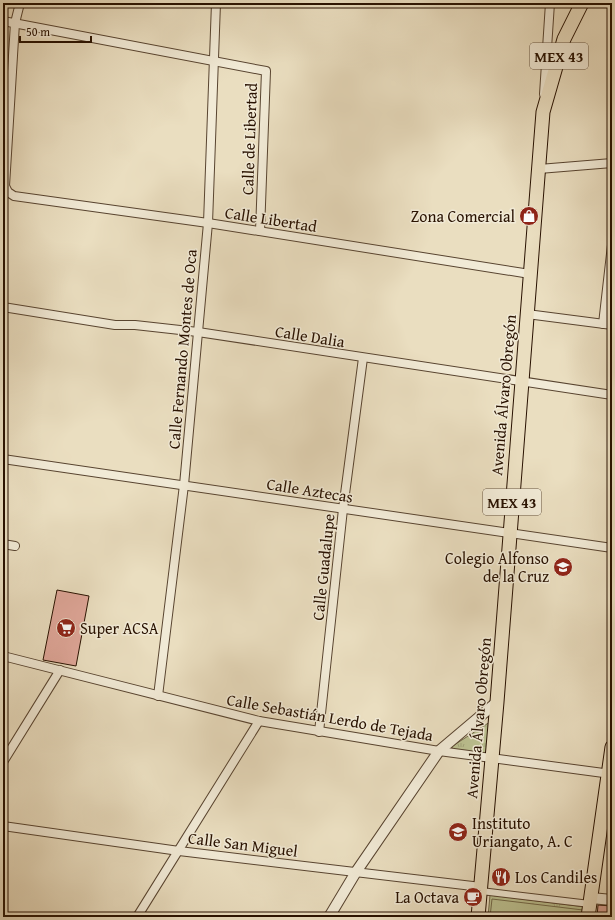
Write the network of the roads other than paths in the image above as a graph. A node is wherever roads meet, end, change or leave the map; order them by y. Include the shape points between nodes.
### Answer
1 (20, 3) edge
2 (216, 3) edge
3 (550, 3) edge
4 (582, 3) edge
5 (3, 21) edge
6 (15, 23) junction
7 (214, 61) junction
8 (543, 112) junction
9 (612, 163) edge
10 (539, 169) junction
11 (208, 223) junction
12 (260, 231) junction
13 (612, 245) edge
14 (530, 274) junction
15 (3, 307) edge
16 (527, 314) junction
17 (602, 324) junction
18 (612, 325) edge
19 (198, 332) junction
20 (363, 358) junction
21 (522, 382) junction
22 (612, 395) edge
23 (3, 459) edge
24 (184, 485) junction
25 (343, 510) junction
26 (509, 534) junction
27 (3, 544) edge
28 (15, 546) dead end
29 (612, 548) edge
30 (3, 656) edge
31 (60, 670) junction
32 (158, 696) junction
33 (497, 702) junction
34 (259, 721) junction
35 (319, 732) junction
36 (612, 748) edge
37 (439, 751) junction
38 (492, 758) junction
39 (3, 762) edge
40 (610, 774) edge
41 (3, 826) edge
42 (179, 851) junction
43 (356, 872) junction
44 (481, 889) junction
45 (612, 900) edge
46 (590, 906) edge
47 (137, 917) edge
48 (330, 917) edge
49 (478, 917) edge

1 - 6 street
2 - 7 street, Calle Fernando Montes de Oca
3 - 8 street
4 - 8 main road, Avenida Álvaro Obregón / MEX 43 via 564,39
5 - 6 street
6 - 7 street
6 - 11 street, Calle Libertad via 5,186 8,192 14,196
7 - 11 street, Calle Fernando Montes de Oca
7 - 12 street, Calle de Libertad via 266,71
8 - 10 main road, Avenida Álvaro Obregón / MEX 43
9 - 10 street
10 - 14 main road, Avenida Álvaro Obregón / MEX 43
11 - 12 street, Calle Libertad
11 - 19 street, Calle Fernando Montes de Oca
12 - 14 street, Calle Libertad
13 - 17 street
14 - 16 main road, Avenida Álvaro Obregón / MEX 43
15 - 19 street, Calle Dalia via 115,326
16 - 17 street
16 - 21 main road, Avenida Álvaro Obregón / MEX 43
17 - 18 street
19 - 20 street, Calle Dalia
19 - 24 street, Calle Fernando Montes de Oca
20 - 21 street, Calle Dalia
20 - 25 street, Calle Guadalupe
21 - 22 street, Calle Dalia
21 - 26 main road, Avenida Álvaro Obregón / MEX 43
23 - 24 street, Calle Aztecas
24 - 25 street, Calle Aztecas
24 - 32 street, Calle Fernando Montes de Oca
25 - 26 street, Calle Aztecas
25 - 35 street, Calle Guadalupe
26 - 29 street, Calle Aztecas
26 - 33 main road, Avenida Álvaro Obregón / MEX 43
27 - 28 street
30 - 31 street, Calle Sebastián Lerdo de Tejada
31 - 32 street, Calle Sebastián Lerdo de Tejada
31 - 39 street
32 - 34 street, Calle Sebastián Lerdo de Tejada
33 - 37 street
33 - 38 main road, Avenida Álvaro Obregón / MEX 43
34 - 35 street, Calle Sebastián Lerdo de Tejada
34 - 42 street
35 - 37 street, Calle Sebastián Lerdo de Tejada
36 - 40 main road
37 - 38 street, Calle Sebastián Lerdo de Tejada
37 - 43 street
38 - 40 street, Calle Sebastián Lerdo de Tejada
38 - 44 main road, Avenida Álvaro Obregón / MEX 43
40 - 46 main road
41 - 42 street, Calle San Miguel
42 - 43 street, Calle San Miguel
42 - 47 street
43 - 44 street, Calle San Miguel
43 - 48 street
44 - 46 street
44 - 49 main road, Avenida Álvaro Obregón / MEX 43
45 - 46 street

